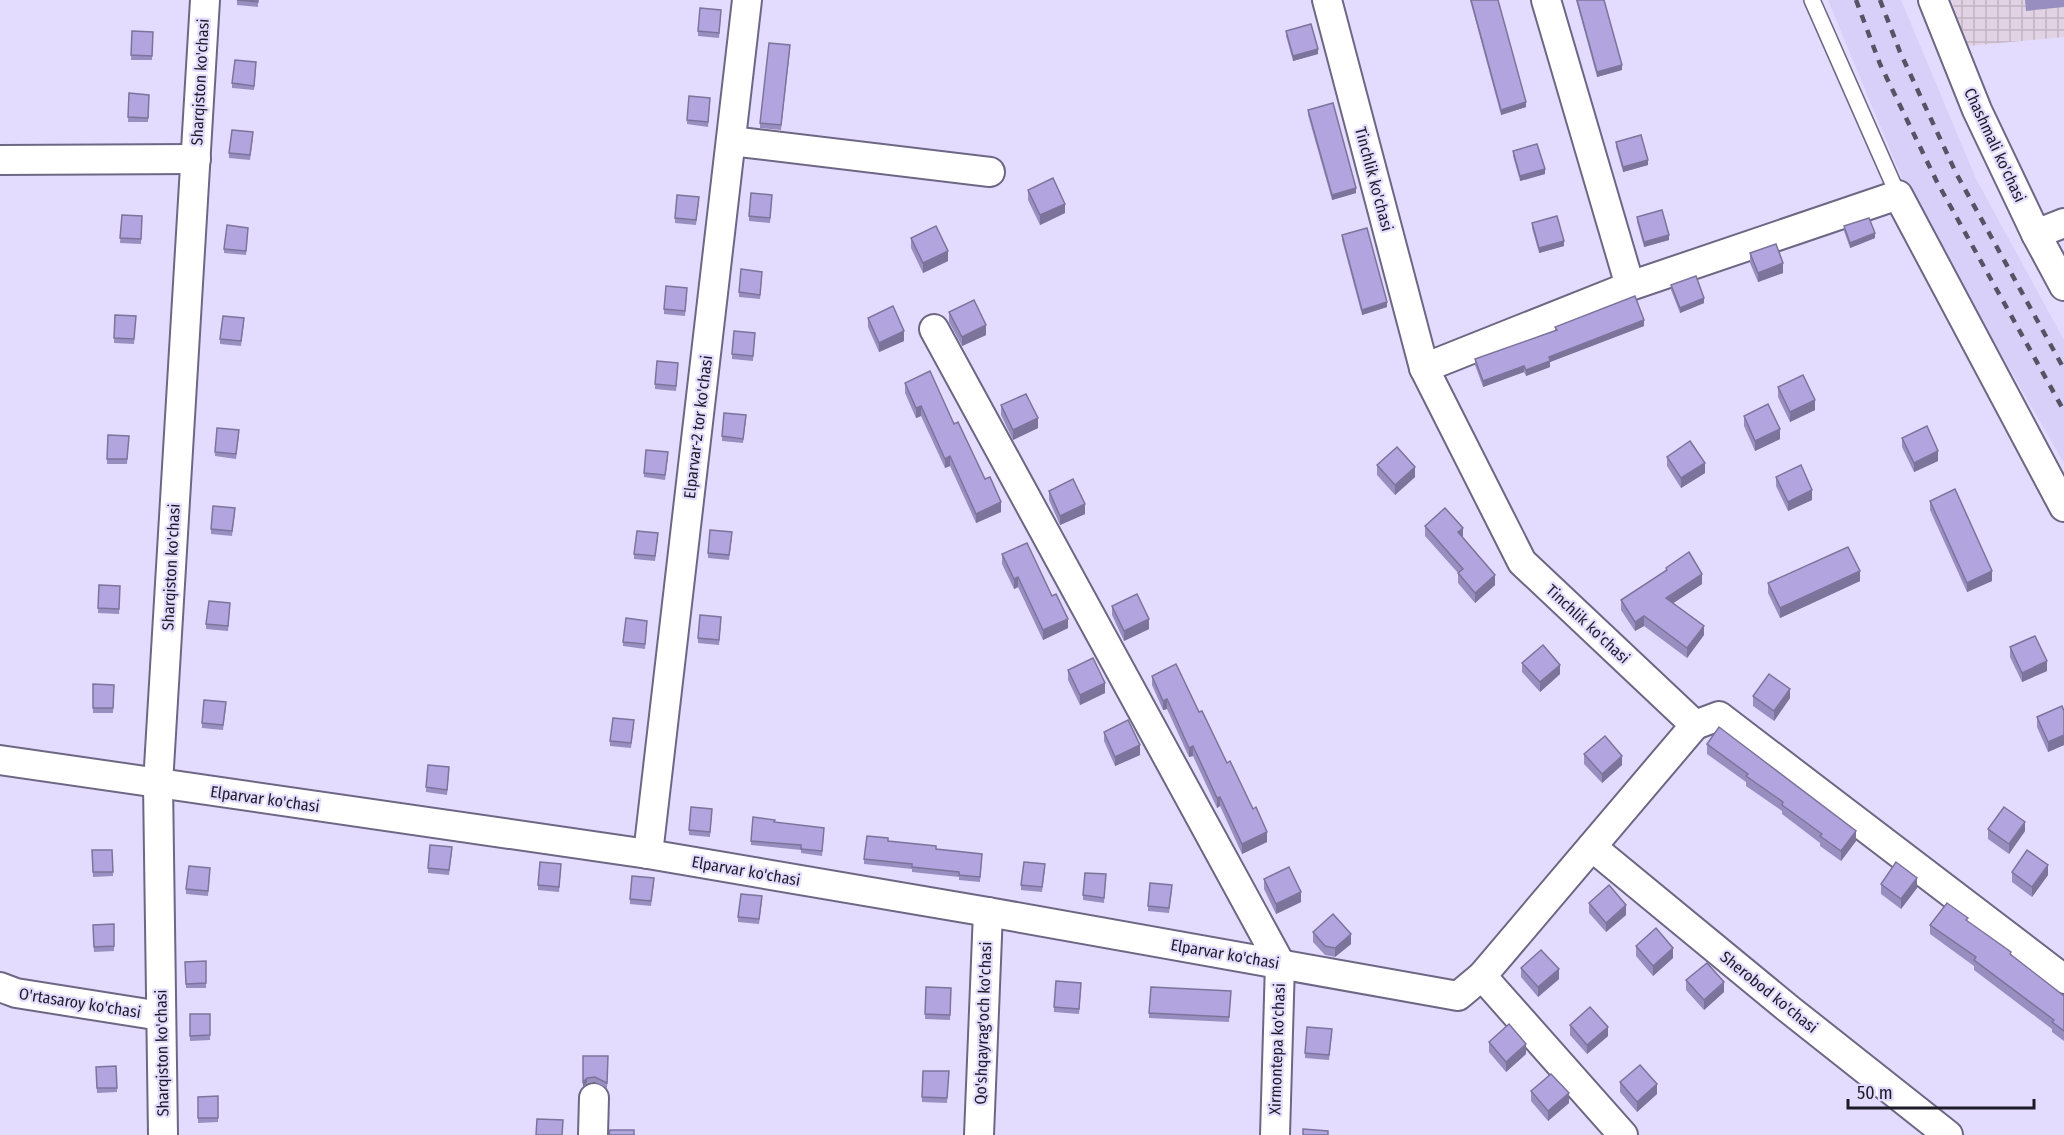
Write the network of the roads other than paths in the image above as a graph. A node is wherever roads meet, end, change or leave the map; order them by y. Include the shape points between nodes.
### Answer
1 (205, 0) edge
2 (747, 0) edge
3 (1327, 0) edge
4 (1546, 0) edge
5 (1812, 0) edge
6 (1933, 0) edge
7 (731, 141) junction
8 (196, 159) junction
9 (0, 160) edge
10 (990, 172) dead end
11 (1898, 195) junction
12 (2064, 223) edge
13 (2036, 234) junction
14 (1630, 286) junction
15 (2064, 286) edge
16 (934, 329) dead end
17 (1424, 368) junction
18 (2064, 507) edge
19 (1695, 725) junction
20 (0, 760) edge
21 (158, 783) junction
22 (1592, 847) junction
23 (648, 854) junction
24 (988, 912) junction
25 (1280, 963) junction
26 (1482, 976) junction
27 (2064, 979) edge
28 (0, 987) edge
29 (161, 1016) junction
30 (594, 1098) dead end
31 (163, 1135) edge
32 (593, 1135) edge
33 (979, 1135) edge
34 (1275, 1135) edge
35 (1623, 1135) edge
36 (1948, 1135) edge

1 - 8 street, Sharqiston ko'chasi
2 - 7 street, Elparvar-2 tor ko'chasi
3 - 17 street, Tinchlik ko'chasi
4 - 14 street
5 - 11 lane
6 - 13 street, Chashmali ko'chasi via 1977,110
7 - 10 street
7 - 23 street, Elparvar-2 tor ko'chasi
8 - 9 street
8 - 21 street, Sharqiston ko'chasi
11 - 14 street
11 - 18 street
12 - 13 street
13 - 15 street, Chashmali ko'chasi
14 - 17 street
16 - 25 street
17 - 19 street, Tinchlik ko'chasi via 1522,562
19 - 22 street
19 - 27 street via 1719,716
20 - 21 street, Elparvar ko'chasi
21 - 23 street, Elparvar ko'chasi
21 - 29 street, Sharqiston ko'chasi
22 - 26 street
22 - 36 street, Sherobod ko'chasi
23 - 24 street, Elparvar ko'chasi
24 - 25 street, Elparvar ko'chasi
24 - 33 street, Qo'shqayrag'och ko'chasi
25 - 26 street, Elparvar ko'chasi via 1458,996
25 - 34 street, Xirmontepa ko'chasi
26 - 35 street
28 - 29 street, O'rtasaroy ko'chasi via 16,993
29 - 31 street, Sharqiston ko'chasi
30 - 32 street

